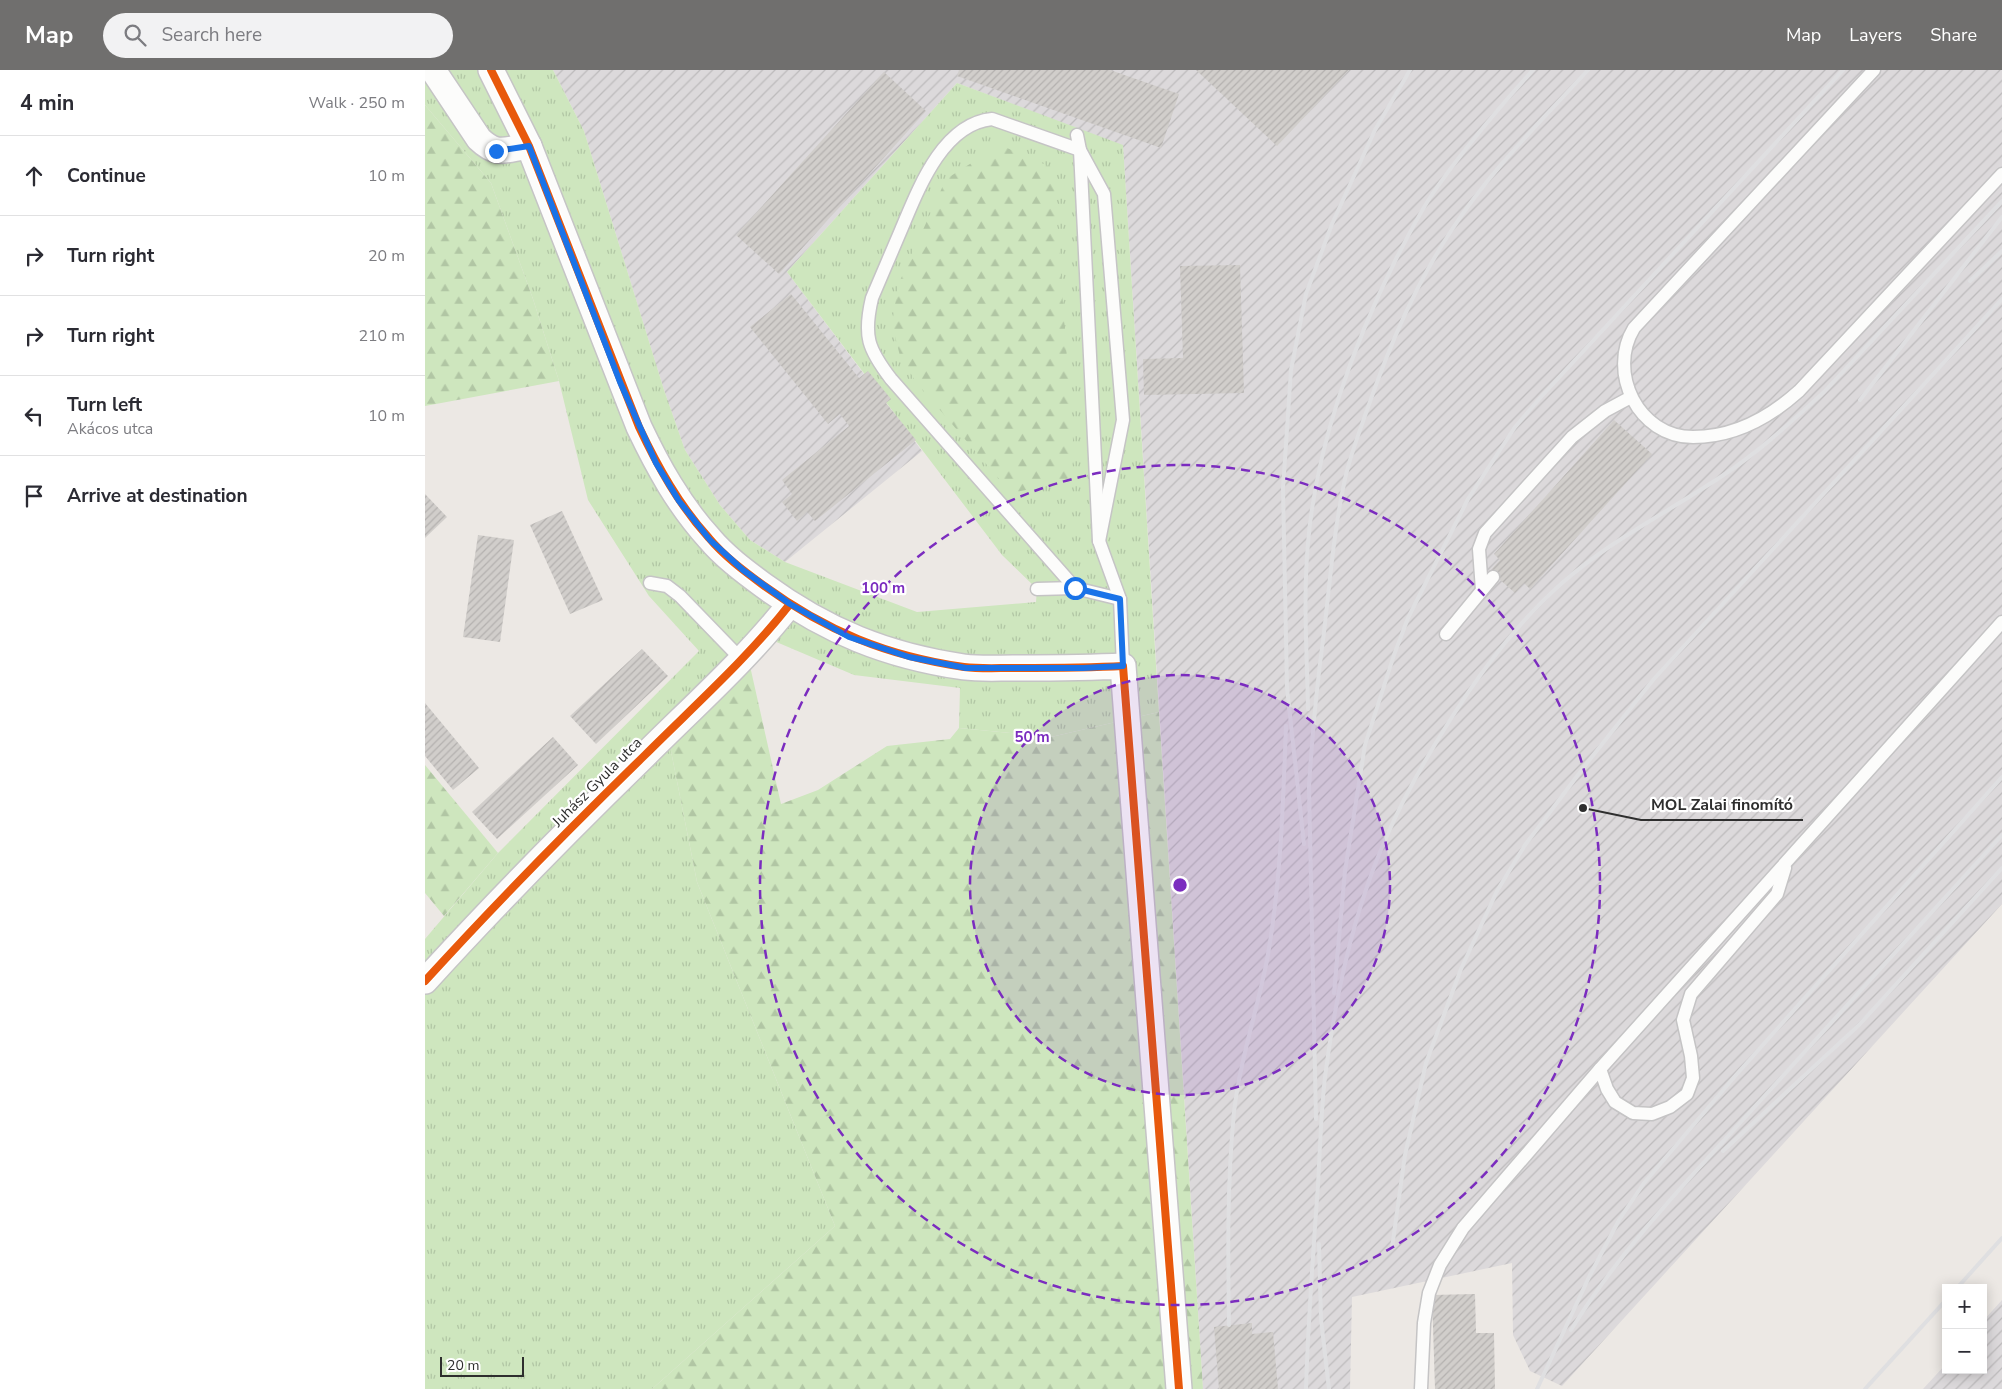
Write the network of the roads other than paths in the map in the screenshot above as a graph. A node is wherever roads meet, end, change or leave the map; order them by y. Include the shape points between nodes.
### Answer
1 (433, 70) edge
2 (491, 70) edge
3 (1874, 70) edge
4 (1077, 134) dead end
5 (529, 146) junction
6 (1080, 150) junction
7 (2002, 174) edge
8 (1631, 397) junction
9 (1099, 541) junction
10 (1493, 577) dead end
11 (650, 583) dead end
12 (1075, 588) junction
13 (1037, 589) dead end
14 (1482, 590) junction
15 (1120, 599) junction
16 (790, 604) junction
17 (2002, 622) edge
18 (1446, 634) dead end
19 (741, 659) junction
20 (1123, 666) junction
21 (1787, 863) junction
22 (425, 981) edge
23 (1600, 1069) junction
24 (1179, 1389) edge
25 (1421, 1389) edge

1 - 5 street via 487,147 496,151
2 - 5 street
3 - 8 lane via 1634,328 1627,338 1623,360
4 - 6 lane
5 - 16 street via 620,382 656,463 679,501 710,540 743,570
6 - 9 lane
6 - 9 lane via 1104,194 1123,420
6 - 12 lane via 992,120 979,121 955,136 921,183 872,298 867,334 871,349 891,379
7 - 8 lane via 1799,391 1765,417 1734,432 1687,436 1651,422
8 - 14 lane via 1605,411 1572,437 1485,533 1479,549
9 - 15 lane
10 - 14 lane
11 - 19 lane via 667,586 681,596
12 - 13 lane
12 - 15 lane
14 - 18 lane
15 - 20 lane
16 - 19 street, Juhász Gyula utca via 773,627
16 - 20 street via 849,637 909,657 966,668
17 - 21 lane
19 - 22 street, Juhász Gyula utca via 554,844
20 - 24 street
21 - 23 lane
21 - 23 lane via 1777,894 1691,994 1683,1020 1693,1078 1687,1094 1670,1107 1652,1114 1633,1113 1615,1102
23 - 25 lane via 1463,1228 1440,1265 1429,1293 1425,1316

